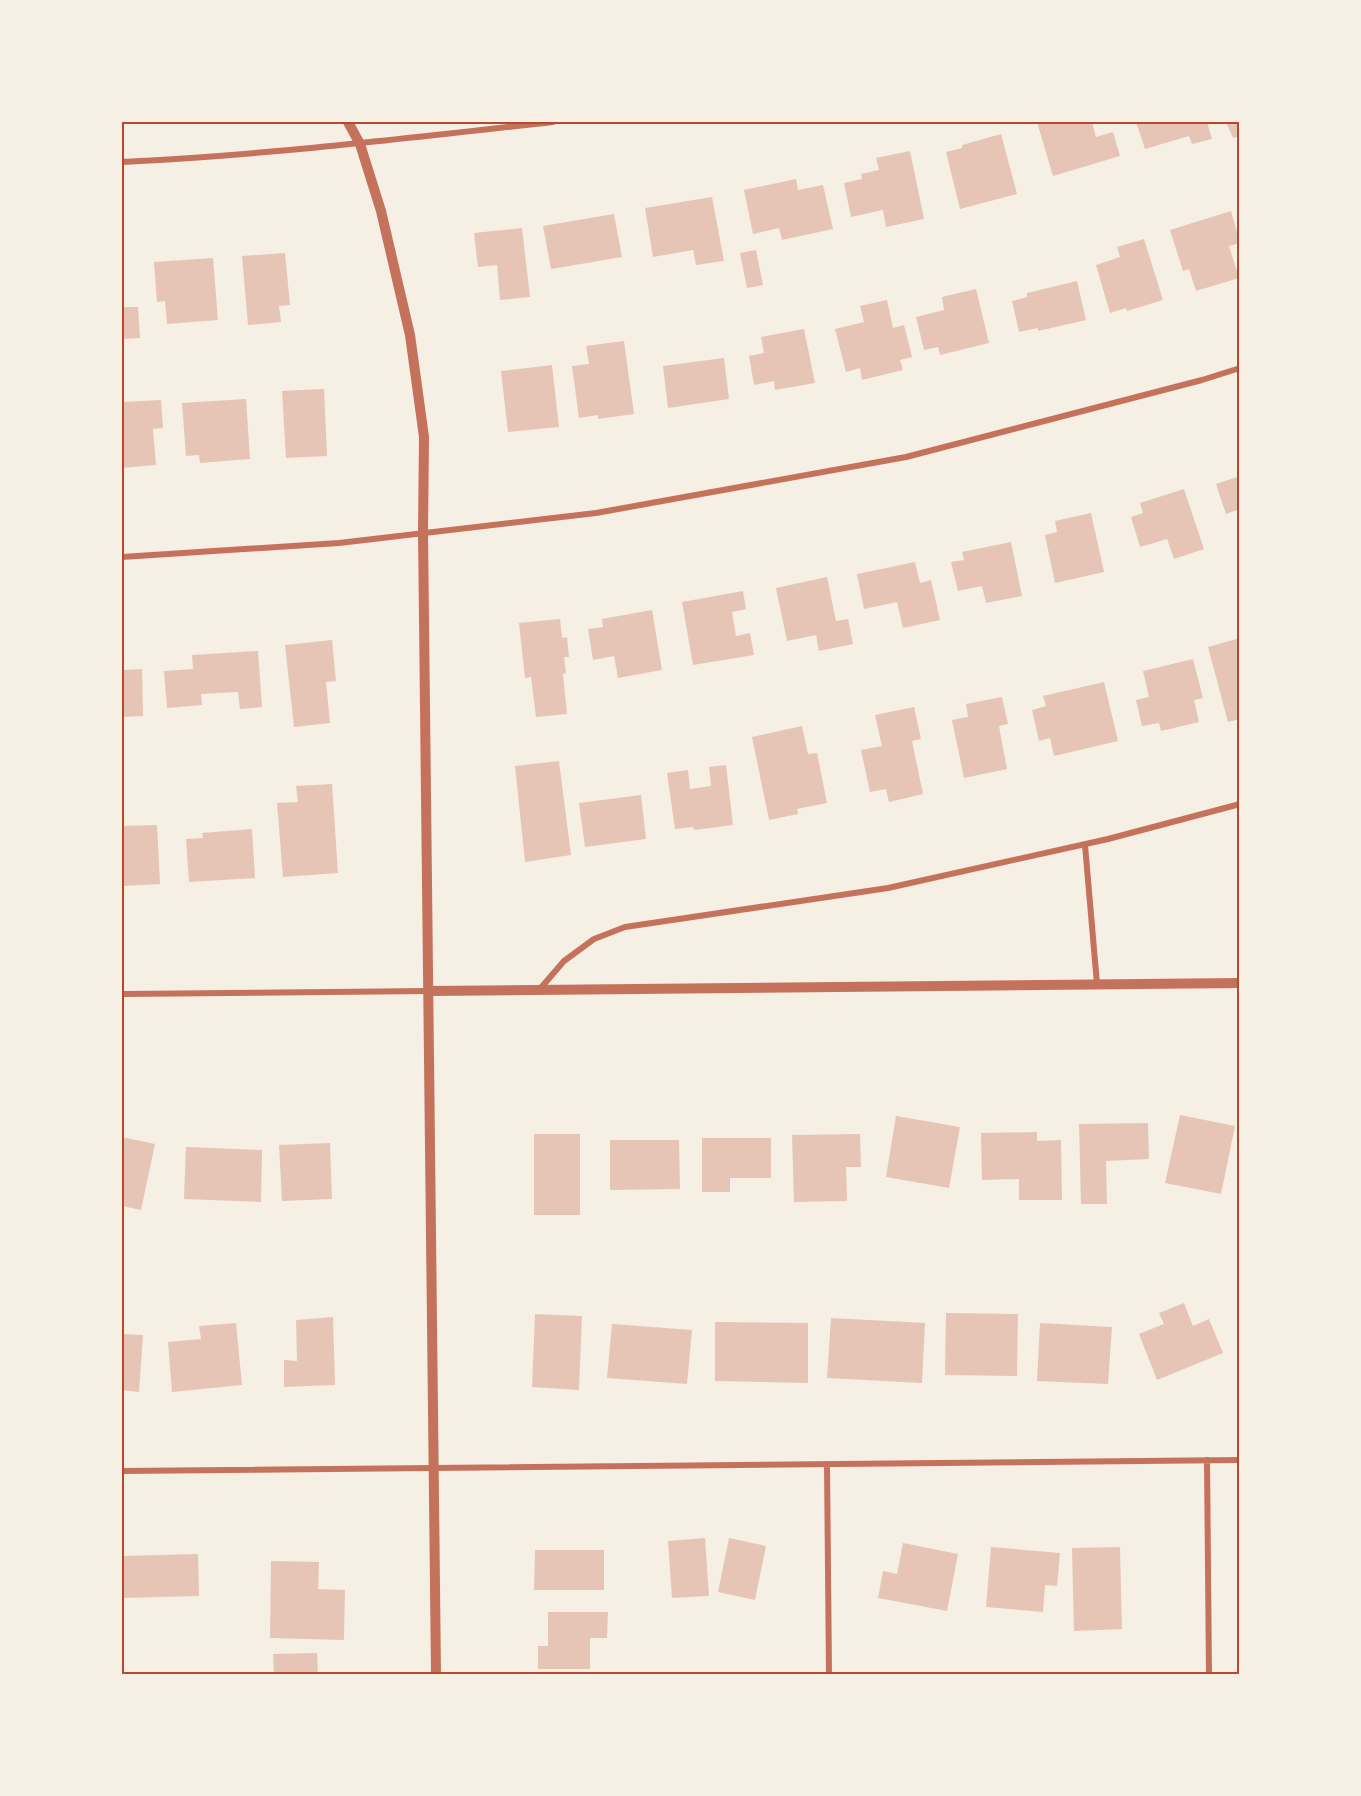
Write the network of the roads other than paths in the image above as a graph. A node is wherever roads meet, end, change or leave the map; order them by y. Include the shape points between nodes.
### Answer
1 (348, 122) edge
2 (553, 122) edge
3 (360, 144) junction
4 (122, 162) edge
5 (1239, 368) edge
6 (423, 532) junction
7 (122, 557) edge
8 (1239, 804) edge
9 (1085, 845) junction
10 (1239, 983) edge
11 (1097, 984) junction
12 (539, 990) junction
13 (429, 991) junction
14 (122, 994) edge
15 (1207, 1460) junction
16 (1239, 1460) edge
17 (827, 1464) junction
18 (434, 1468) junction
19 (122, 1471) edge
20 (436, 1674) edge
21 (829, 1674) edge
22 (1209, 1674) edge

1 - 3 street
2 - 3 street
3 - 4 street
3 - 6 street via 381,211 411,335 424,437
5 - 6 street via 906,457 596,513
6 - 7 street via 339,543
6 - 13 street
8 - 9 street
9 - 11 street
9 - 12 street via 888,888 625,927 594,939 564,961
10 - 11 street
11 - 12 street
12 - 13 street
13 - 14 street
13 - 18 street
15 - 16 street
15 - 17 street
15 - 22 street
17 - 18 street
17 - 21 street
18 - 19 street
18 - 20 street

